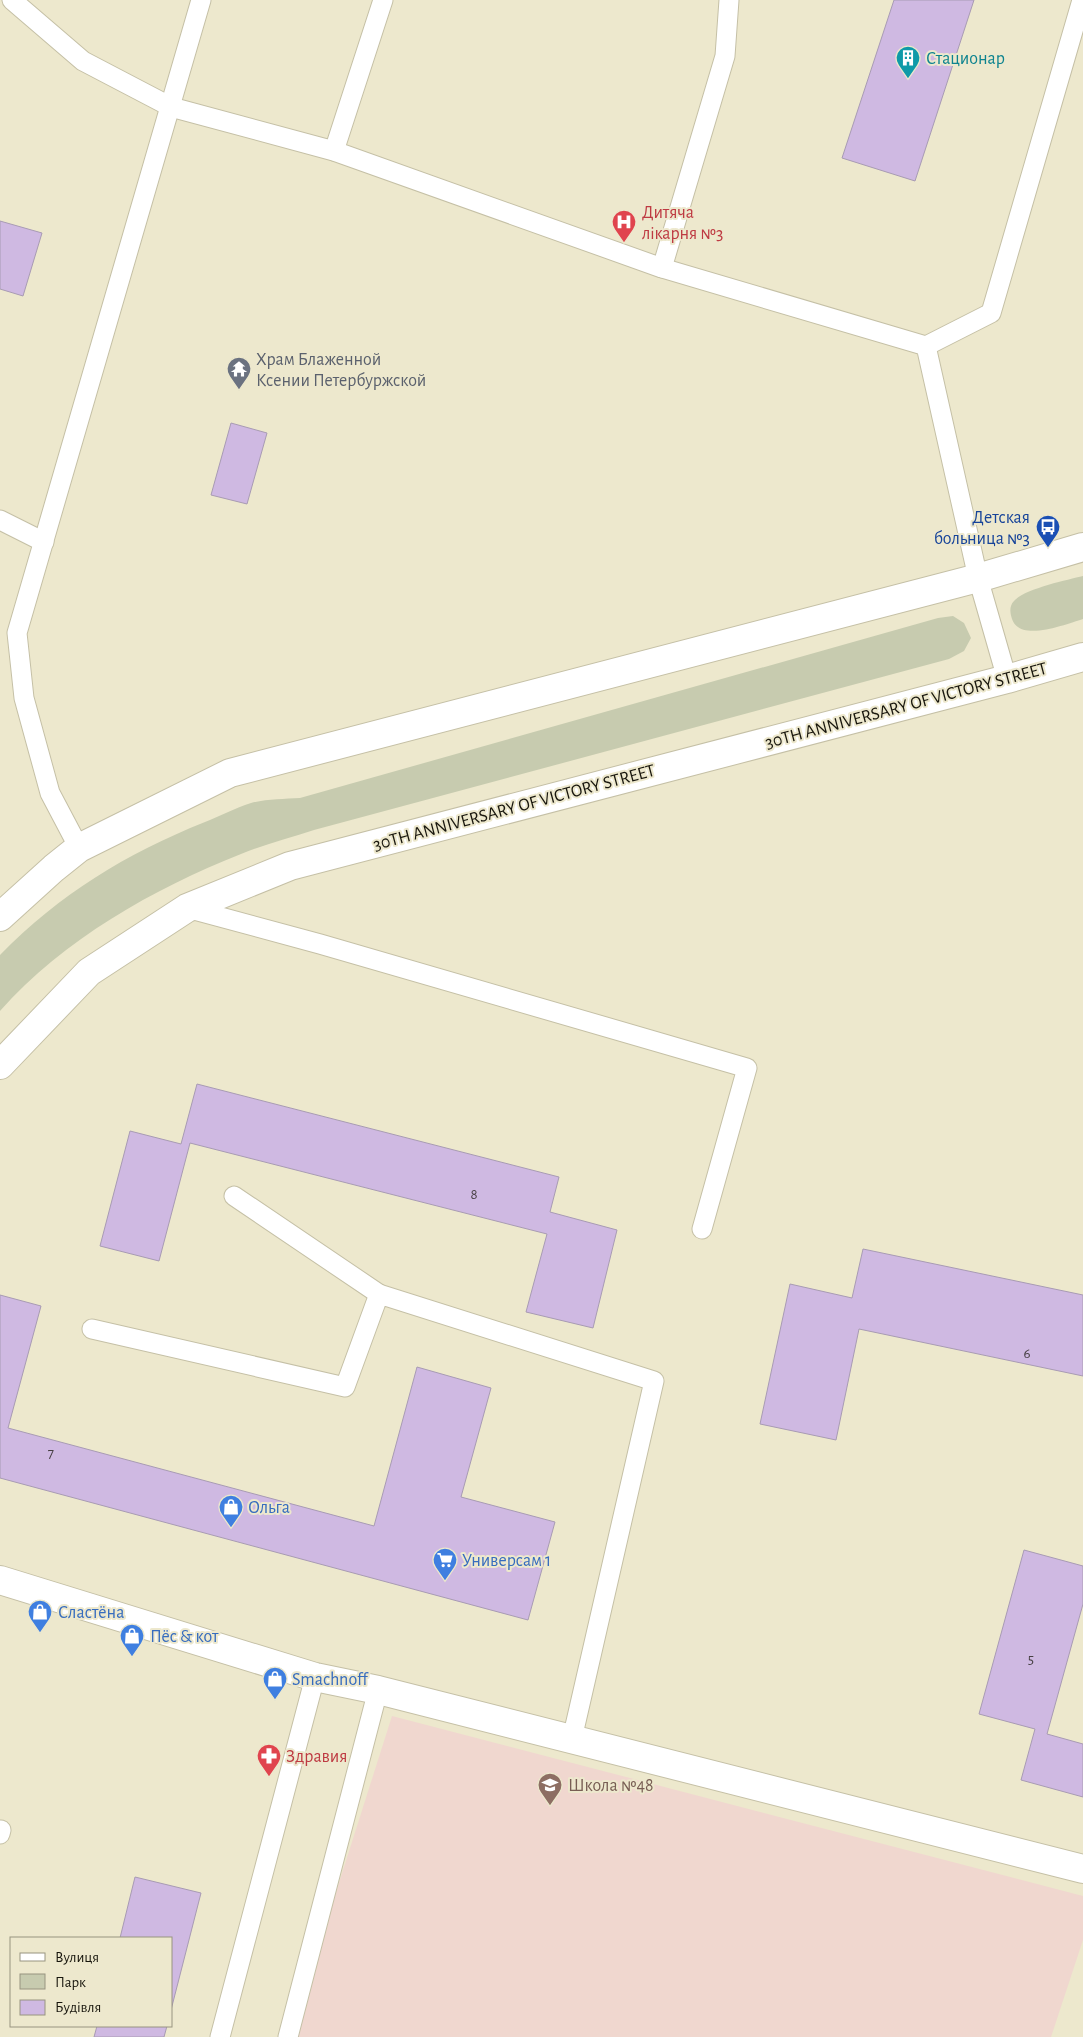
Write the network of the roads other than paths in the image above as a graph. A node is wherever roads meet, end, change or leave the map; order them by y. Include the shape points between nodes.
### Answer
1 (12, 0) edge
2 (201, 0) edge
3 (383, 0) edge
4 (729, 0) edge
5 (1082, 0) edge
6 (171, 107) junction
7 (334, 151) junction
8 (662, 268) junction
9 (926, 346) junction
10 (0, 520) edge
11 (44, 542) junction
12 (1083, 547) edge
13 (978, 578) junction
14 (1083, 657) edge
15 (1007, 679) junction
16 (79, 848) junction
17 (186, 908) junction
18 (0, 917) edge
19 (0, 1065) edge
20 (234, 1196) dead end
21 (702, 1229) dead end
22 (379, 1294) junction
23 (92, 1329) dead end
24 (0, 1580) edge
25 (315, 1677) junction
26 (378, 1690) junction
27 (572, 1739) junction
28 (1083, 1869) edge
29 (220, 2037) edge
30 (288, 2037) edge

1 - 6 lane via 83,61
2 - 6 lane
3 - 7 lane
4 - 8 lane via 725,56
5 - 9 lane via 991,313
6 - 7 lane
6 - 11 lane
7 - 8 lane
8 - 9 lane
9 - 13 lane
10 - 11 lane
11 - 16 lane via 17,633 24,698 50,793
12 - 13 street
13 - 15 lane
13 - 16 street via 230,773
14 - 15 street, 30TH ANNIVERSARY OF VICTORY STREET
15 - 17 street, 30TH ANNIVERSARY OF VICTORY STREET via 290,866
16 - 18 street
17 - 19 street, 30TH ANNIVERSARY OF VICTORY STREET via 89,972
17 - 21 lane via 747,1068
20 - 22 lane
22 - 23 lane via 345,1386
22 - 27 lane via 654,1381
24 - 25 street
25 - 26 street
25 - 29 lane
26 - 27 street
26 - 30 lane
27 - 28 street

